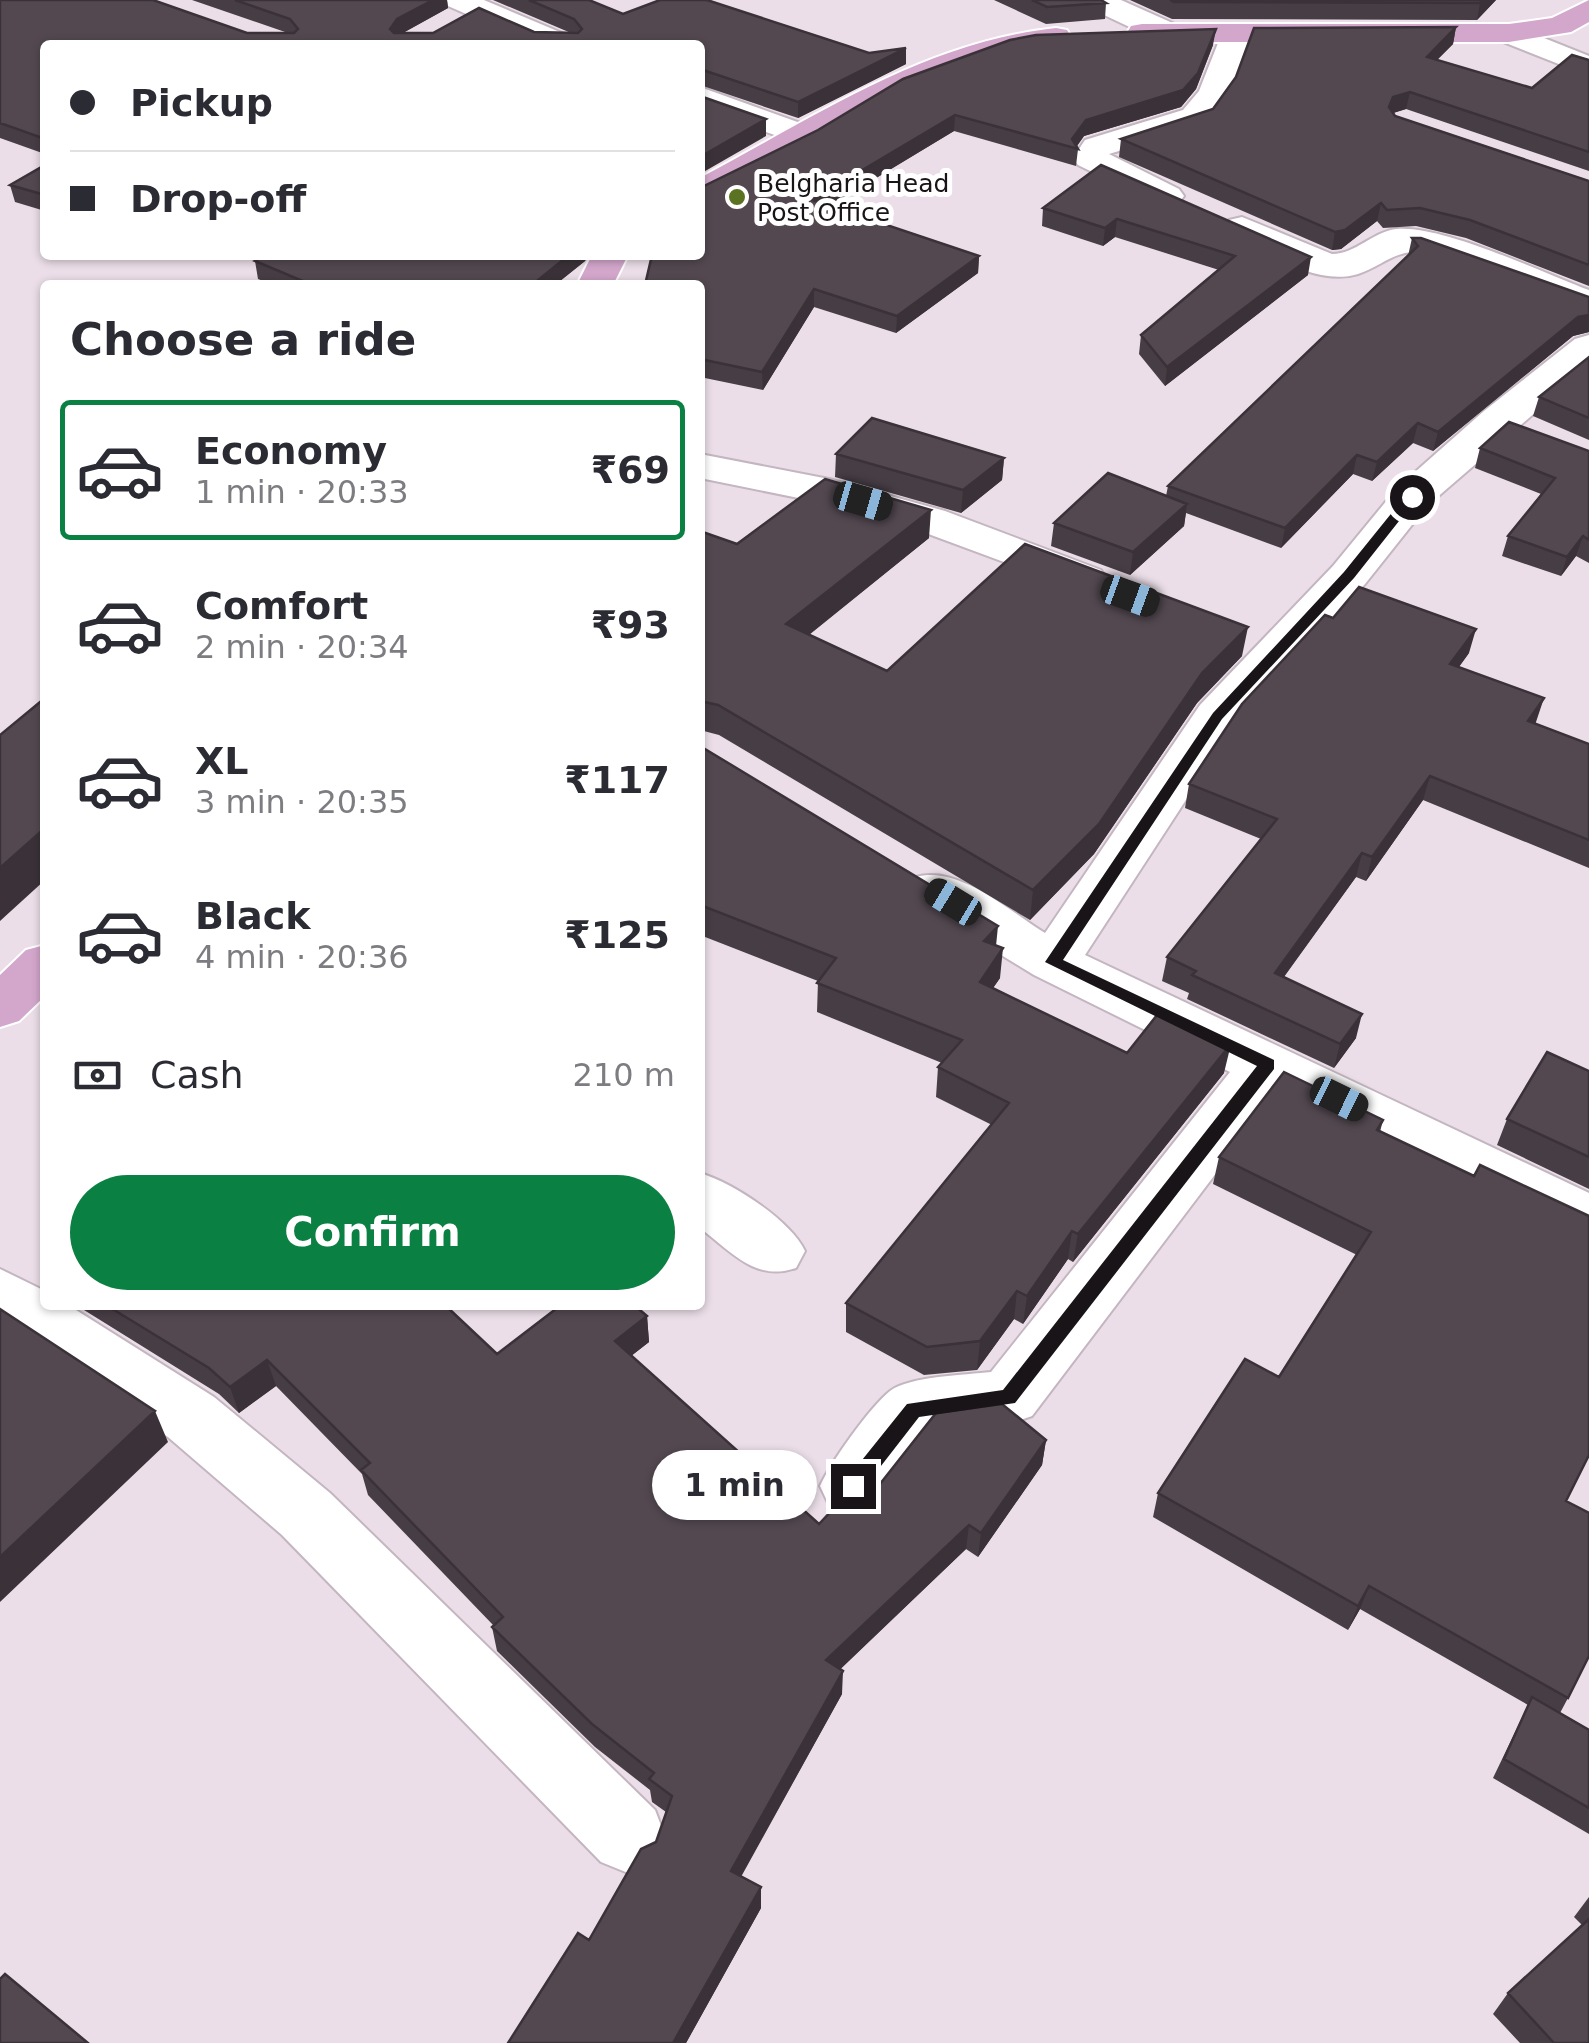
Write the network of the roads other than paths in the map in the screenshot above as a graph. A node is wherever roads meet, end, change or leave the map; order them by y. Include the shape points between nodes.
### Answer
1 (1096, 0) edge
2 (1589, 9) edge
3 (461, 12) edge
4 (1166, 32) junction
5 (1509, 32) junction
6 (1237, 33) junction
7 (548, 40) edge
8 (1589, 67) edge
9 (705, 98) edge
10 (804, 136) junction
11 (705, 189) edge
12 (1589, 303) edge
13 (1589, 348) edge
14 (705, 467) edge
15 (1130, 596) edge
16 (886, 862) edge
17 (1053, 962) junction
18 (1268, 1064) junction
19 (705, 1200) edge
20 (1589, 1220) edge
21 (775, 1251) dead end
22 (0, 1294) edge
23 (853, 1486) edge
24 (628, 1836) dead end

1 - 4 street
2 - 5 main road via 1560,26
3 - 7 street
4 - 6 main road
4 - 10 main road via 1002,44 890,86
5 - 6 main road
5 - 8 street
6 - 12 street via 1214,93 1195,117 1097,147 1090,158 1326,264 1350,265 1397,240 1422,241
9 - 10 street
10 - 11 main road
13 - 17 street via 1516,428 1412,497 1349,575 1258,642 1218,716
14 - 15 street via 930,520
16 - 17 street
17 - 18 street
18 - 20 street
18 - 23 street via 1009,1397 914,1410
19 - 21 street
22 - 24 street via 191,1417 306,1514

